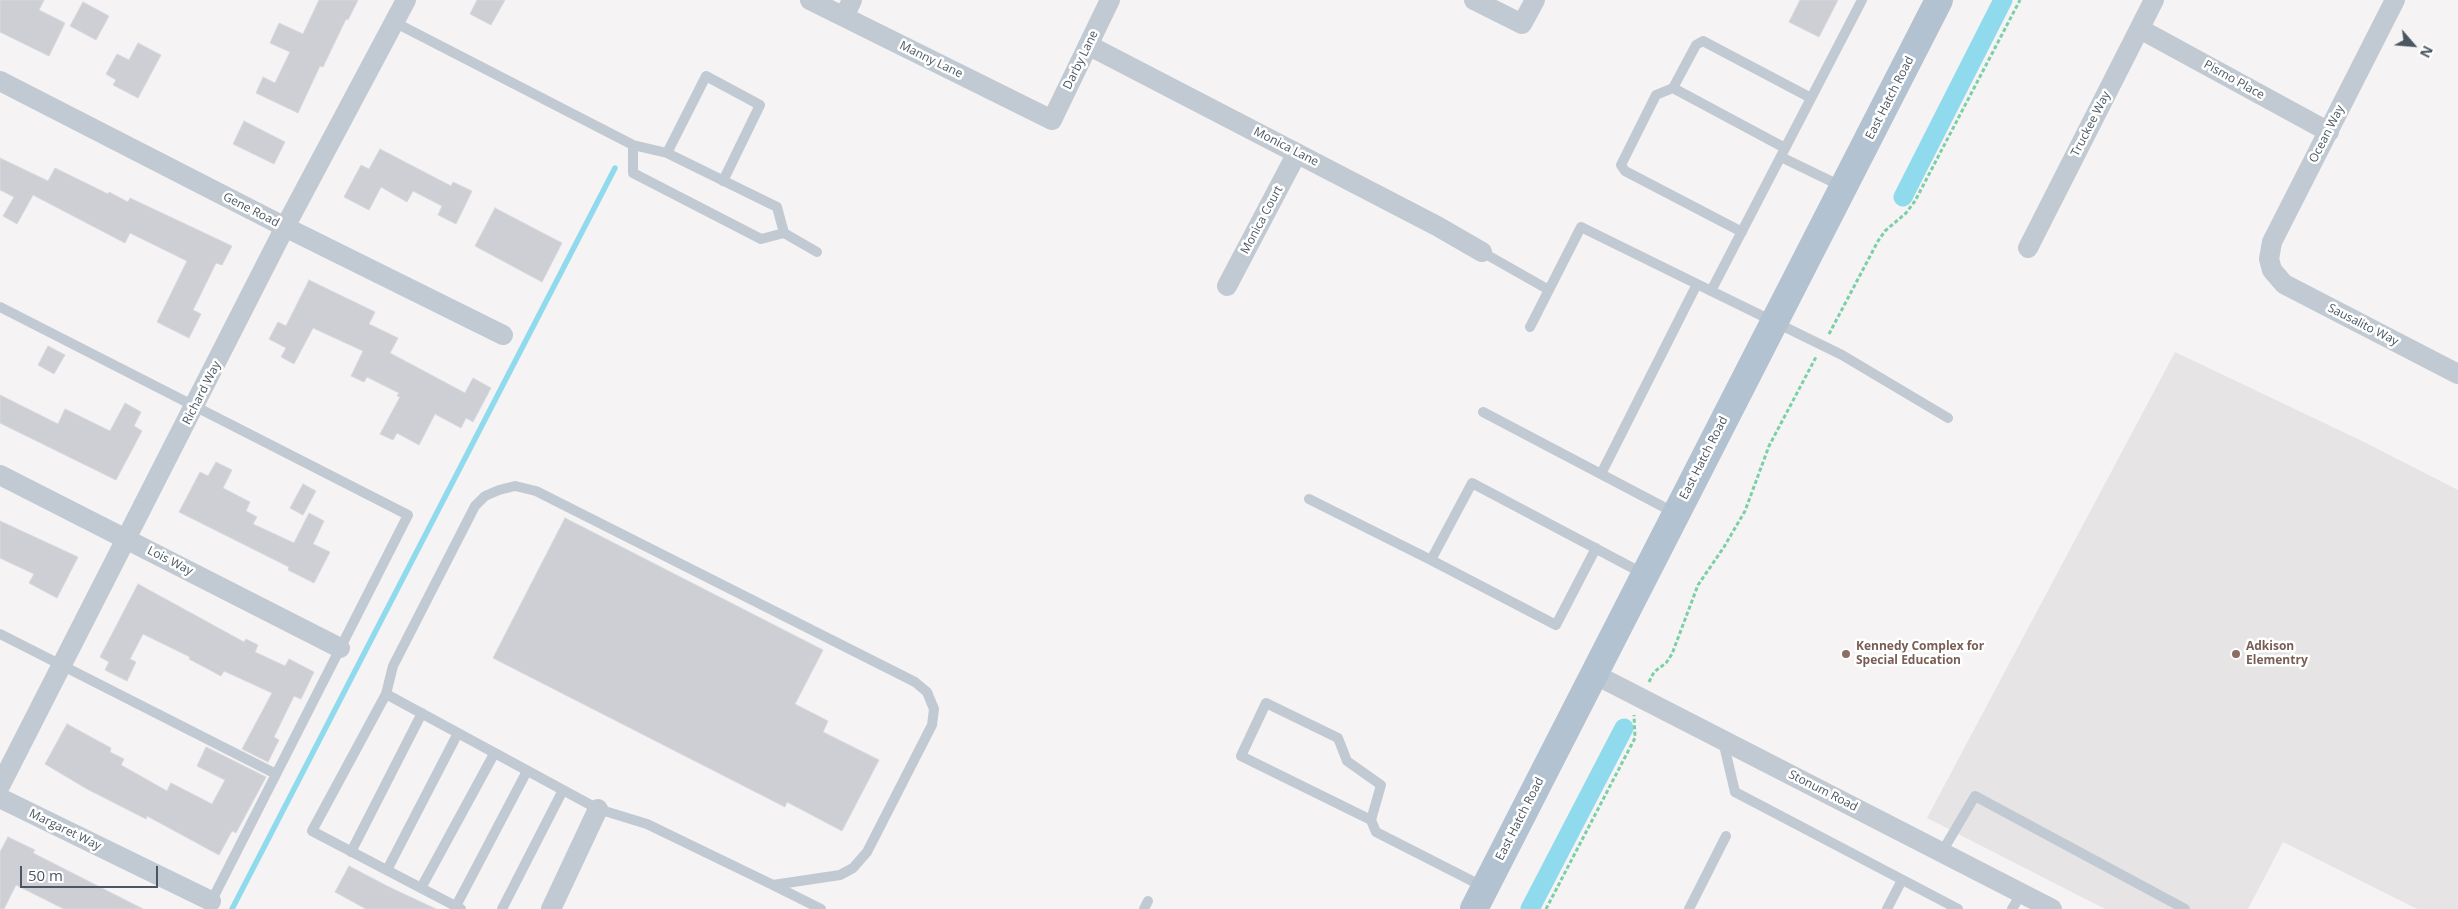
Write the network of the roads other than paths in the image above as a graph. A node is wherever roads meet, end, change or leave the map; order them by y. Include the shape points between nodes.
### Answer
1 (406, 0) edge
2 (810, 0) edge
3 (1110, 0) edge
4 (1474, 0) edge
5 (1535, 0) edge
6 (1862, 0) edge
7 (2154, 0) edge
8 (2395, 0) edge
9 (1937, 3) edge
10 (848, 8) edge
11 (394, 22) junction
12 (2140, 28) junction
13 (1088, 45) junction
14 (0, 81) edge
15 (1673, 88) junction
16 (1812, 98) junction
17 (1052, 120) joint
18 (2329, 132) junction
19 (633, 145) junction
20 (667, 153) junction
21 (1297, 153) junction
22 (1783, 153) junction
23 (723, 180) junction
24 (1844, 187) junction
25 (285, 227) junction
26 (1742, 232) junction
27 (784, 233) junction
28 (2028, 248) dead end
29 (818, 252) dead end
30 (1482, 252) joint
31 (2272, 270) joint
32 (1697, 284) junction
33 (1227, 286) dead end
34 (1549, 290) junction
35 (1711, 291) junction
36 (0, 307) edge
37 (1775, 321) junction
38 (1530, 327) dead end
39 (503, 335) dead end
40 (2458, 374) edge
41 (194, 407) junction
42 (1483, 412) dead end
43 (1948, 418) dead end
44 (1601, 474) junction
45 (0, 475) edge
46 (1308, 499) dead end
47 (1676, 514) junction
48 (128, 539) junction
49 (1596, 548) junction
50 (1430, 560) junction
51 (1645, 574) junction
52 (0, 634) edge
53 (340, 648) junction
54 (63, 665) junction
55 (1594, 674) junction
56 (386, 694) junction
57 (422, 713) junction
58 (458, 733) junction
59 (1722, 740) junction
60 (494, 754) junction
61 (527, 771) junction
62 (276, 774) junction
63 (0, 786) edge
64 (563, 790) junction
65 (0, 798) edge
66 (598, 809) junction
67 (1371, 820) junction
68 (1726, 836) dead end
69 (352, 852) junction
70 (1942, 852) junction
71 (387, 870) junction
72 (1902, 880) junction
73 (773, 885) junction
74 (421, 888) junction
75 (1479, 898) edge
76 (2017, 901) edge
77 (209, 905) edge
78 (459, 908) edge
79 (502, 909) edge
80 (551, 909) edge
81 (821, 909) edge
82 (1689, 909) edge
83 (1887, 909) edge
84 (1958, 909) edge
85 (2052, 909) edge
86 (2186, 909) edge

1 - 11 street, Richard Way
2 - 10 street, Manny Lane
3 - 13 street, Darby Lane
4 - 5 street via 1522,24
6 - 16 lane
7 - 12 street, Truckee Way
8 - 18 street, Ocean Way
9 - 24 main road, East Hatch Road
10 - 17 street, Manny Lane
11 - 19 lane
11 - 25 street, Richard Way
12 - 18 street, Pismo Place
12 - 28 street, Truckee Way
13 - 17 street, Darby Lane
13 - 21 street, Monica Lane
14 - 25 street, Gene Road
15 - 16 lane via 1696,45 1703,41
15 - 22 lane
15 - 26 lane via 1656,94 1622,165 1625,172
16 - 22 lane
18 - 31 street, Ocean Way via 2272,242 2269,259
19 - 20 lane
19 - 27 lane via 633,173 761,240
20 - 23 lane
20 - 23 lane via 706,76 760,105
21 - 30 street, Monica Lane
21 - 33 street, Monica Court
22 - 24 lane
22 - 26 lane
23 - 27 lane via 776,207
24 - 37 main road, East Hatch Road
25 - 39 street, Gene Road
25 - 41 street, Richard Way
26 - 35 lane
27 - 29 lane
30 - 34 lane
31 - 40 street, Sausalito Way via 2284,284
32 - 34 lane via 1581,227
32 - 35 lane
32 - 44 lane
34 - 38 lane
35 - 37 lane
36 - 41 lane
37 - 43 lane
37 - 47 main road, East Hatch Road
41 - 48 street, Richard Way
41 - 53 lane via 408,515
42 - 44 lane
44 - 47 lane
45 - 48 street, Lois Way
46 - 50 lane
47 - 51 main road, East Hatch Road
48 - 53 street, Lois Way
48 - 54 street, Richard Way
49 - 50 lane via 1472,483
49 - 50 lane via 1556,625
49 - 51 lane
51 - 55 main road, East Hatch Road
52 - 54 lane
53 - 62 lane
54 - 62 lane
54 - 63 street, Richard Way
55 - 59 street, Stonum Road
55 - 75 main road, East Hatch Road
56 - 57 lane
56 - 69 lane via 312,831
56 - 73 lane via 393,666 475,506 498,490 515,486 536,491 915,682 927,692 934,709 932,725 867,852 853,868 840,875
57 - 58 lane
57 - 69 lane
58 - 60 lane
58 - 71 lane
59 - 70 street, Stonum Road
59 - 72 lane via 1736,792
60 - 61 lane
60 - 74 lane
61 - 64 lane
61 - 78 lane
62 - 77 lane
64 - 66 lane
64 - 79 lane
65 - 77 street, Margaret Way
66 - 73 lane via 647,824
66 - 80 street
67 - 67 lane via 1241,756 1266,703 1338,738 1347,761 1381,784
67 - 75 lane via 1376,832
68 - 82 lane
69 - 71 lane
70 - 76 street, Stonum Road
70 - 86 lane via 1976,796
71 - 74 lane
72 - 83 lane
72 - 84 lane
73 - 81 lane
74 - 78 lane
76 - 85 street, Stonum Road

